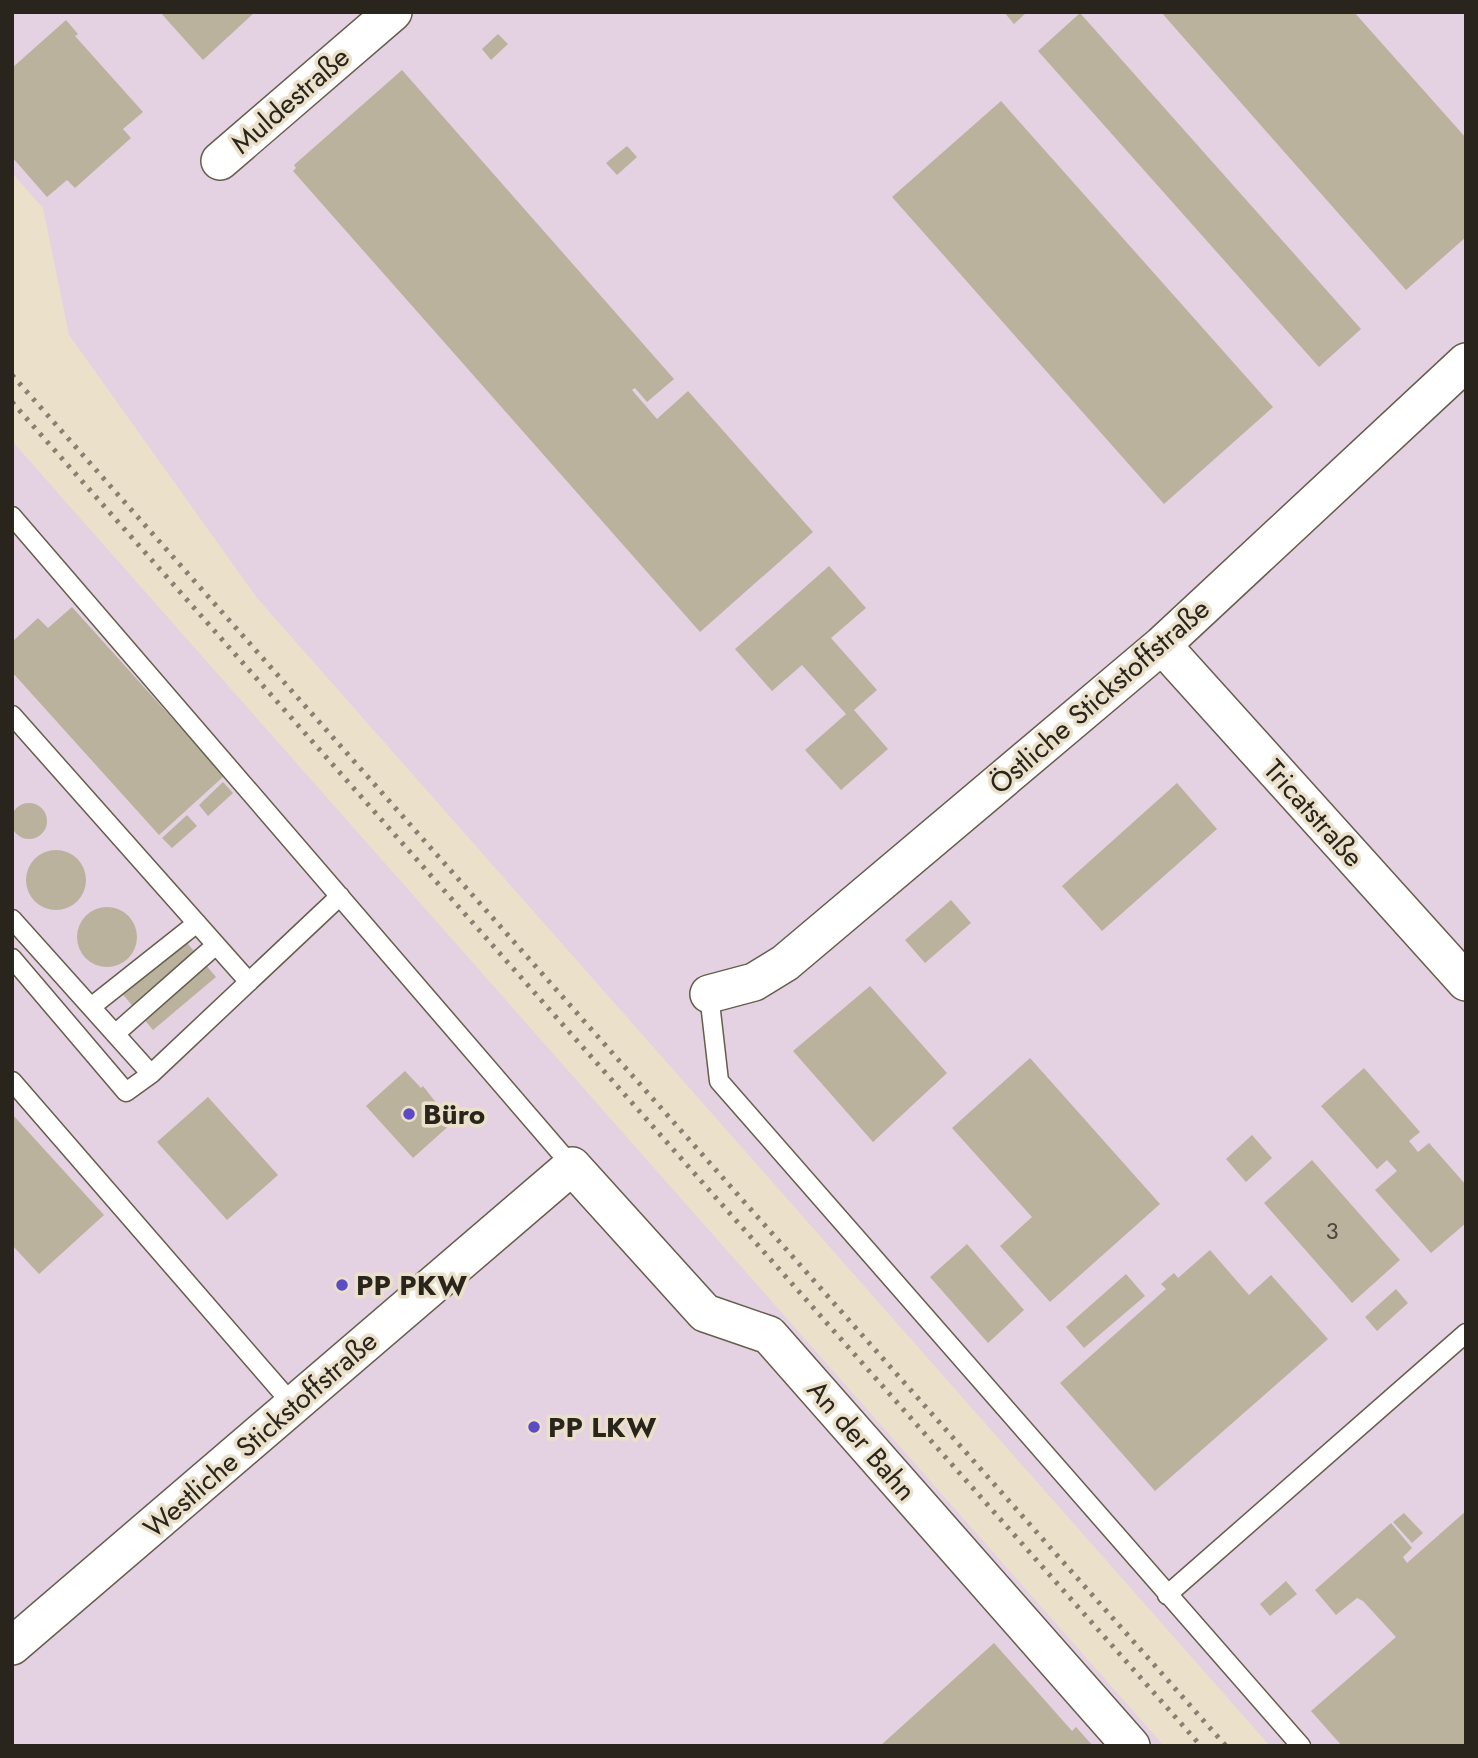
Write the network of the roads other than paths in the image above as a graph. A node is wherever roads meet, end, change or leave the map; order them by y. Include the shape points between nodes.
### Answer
1 (393, 12) edge
2 (219, 161) dead end
3 (1466, 362) edge
4 (12, 516) edge
5 (1162, 645) junction
6 (12, 715) edge
7 (340, 896) junction
8 (12, 919) edge
9 (197, 923) junction
10 (216, 945) junction
11 (12, 958) edge
12 (249, 982) junction
13 (1466, 982) edge
14 (709, 994) joint
15 (91, 1007) junction
16 (115, 1034) junction
17 (151, 1074) junction
18 (12, 1081) edge
19 (572, 1166) junction
20 (1466, 1333) edge
21 (294, 1406) junction
22 (1167, 1595) junction
23 (12, 1646) edge
24 (1131, 1746) edge
25 (1301, 1746) edge

1 - 2 street, Muldestraße
3 - 5 street, Östliche Stickstoffstraße
4 - 7 lane
5 - 13 street, Tricatstraße
5 - 14 street, Östliche Stickstoffstraße via 785,963 754,982
6 - 9 lane
7 - 12 lane
7 - 19 lane
8 - 15 lane
9 - 10 lane
9 - 15 lane
10 - 12 lane
10 - 16 lane
11 - 17 lane via 126,1092
12 - 17 lane
14 - 22 lane via 719,1081
15 - 16 lane
16 - 17 lane
18 - 21 lane
19 - 21 street, Westliche Stickstoffstraße
19 - 24 street, An der Bahn via 705,1313 769,1335
20 - 22 lane
21 - 23 street, Westliche Stickstoffstraße
22 - 25 lane

